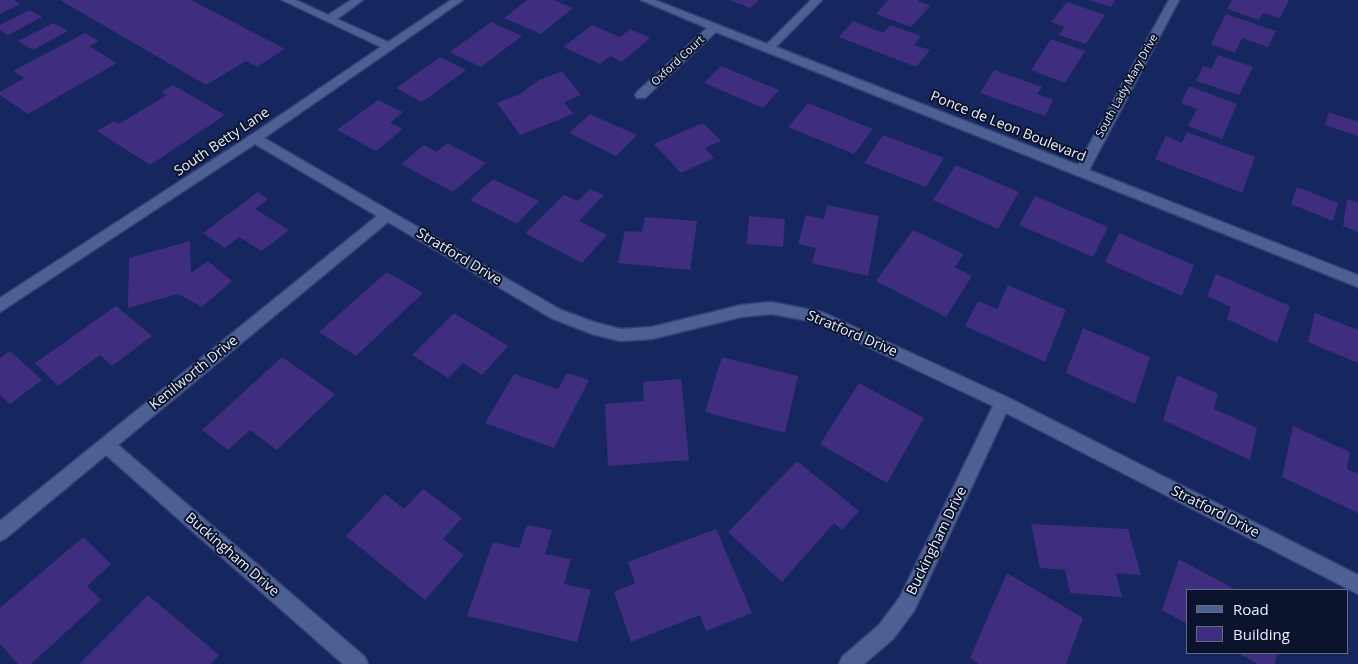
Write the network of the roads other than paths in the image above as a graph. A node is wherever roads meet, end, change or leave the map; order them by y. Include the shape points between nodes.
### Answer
1 (287, 0) edge
2 (358, 0) edge
3 (458, 0) edge
4 (646, 0) edge
5 (817, 0) edge
6 (1174, 0) edge
7 (329, 19) junction
8 (715, 27) junction
9 (389, 47) junction
10 (769, 48) junction
11 (641, 95) dead end
12 (256, 138) junction
13 (1081, 172) junction
14 (387, 215) junction
15 (1358, 281) edge
16 (0, 306) edge
17 (1003, 403) junction
18 (106, 445) junction
19 (0, 532) edge
20 (1358, 585) edge
21 (358, 664) edge
22 (850, 664) edge

1 - 7 street
2 - 7 street
3 - 9 street, South Betty Lane
4 - 8 street, Ponce de Leon Boulevard
5 - 10 street
6 - 13 street, South Lady Mary Drive
7 - 9 street
8 - 10 street, Ponce de Leon Boulevard
8 - 11 street, Oxford Court
9 - 12 street, South Betty Lane
10 - 13 street, Ponce de Leon Boulevard
12 - 14 street, Stratford Drive
12 - 16 street, South Betty Lane
13 - 15 street, Ponce de Leon Boulevard
14 - 17 street, Stratford Drive via 556,314 592,328 620,335 652,333 742,311 771,308 795,311 817,316
14 - 18 street, Kenilworth Drive
17 - 20 street, Stratford Drive
17 - 22 street, Buckingham Drive via 907,604 886,632
18 - 19 street, Kenilworth Drive
18 - 21 street, Buckingham Drive

